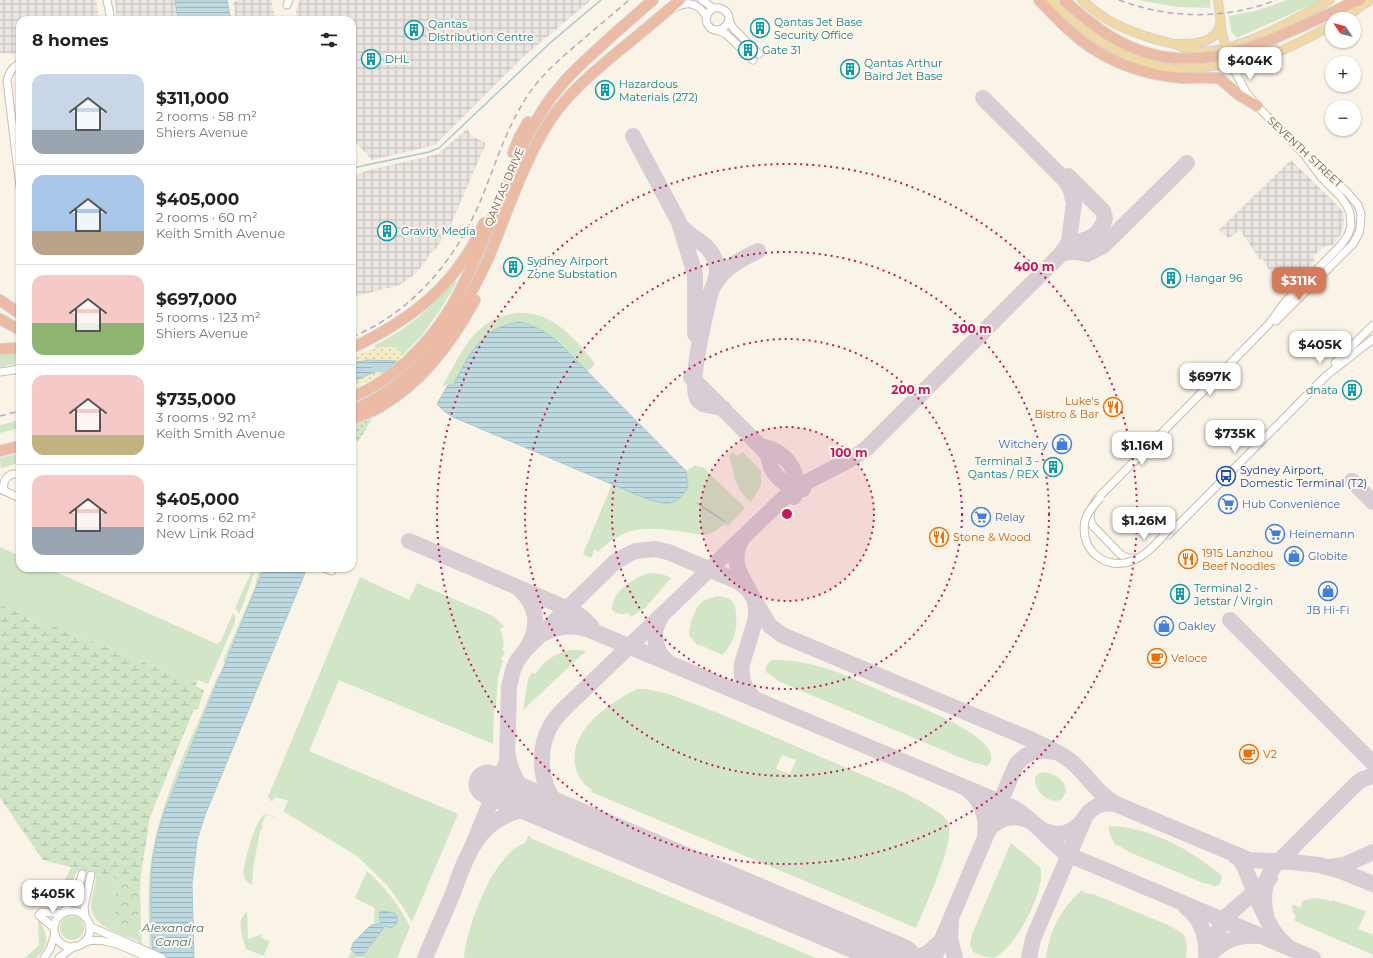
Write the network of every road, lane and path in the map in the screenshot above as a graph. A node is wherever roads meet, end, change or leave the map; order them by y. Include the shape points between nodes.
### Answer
1 (107, 0) edge
2 (653, 0) edge
3 (680, 0) edge
4 (702, 0) edge
5 (1039, 0) edge
6 (1050, 0) edge
7 (1064, 0) edge
8 (1082, 0) edge
9 (1330, 0) edge
10 (1360, 0) edge
11 (1370, 0) edge
12 (1219, 1) edge
13 (713, 8) junction
14 (1352, 12) edge
15 (662, 15) junction
16 (110, 16) edge
17 (706, 16) junction
18 (729, 19) junction
19 (1220, 22) junction
20 (1325, 28) edge
21 (717, 30) junction
22 (1301, 40) junction
23 (1174, 44) junction
24 (1226, 49) junction
25 (592, 54) junction
26 (1227, 64) junction
27 (16, 66) edge
28 (1257, 106) junction
29 (1303, 153) junction
30 (16, 154) edge
31 (0, 300) edge
32 (0, 306) edge
33 (16, 311) edge
34 (16, 316) edge
35 (0, 319) edge
36 (1373, 325) edge
37 (0, 327) edge
38 (16, 328) edge
39 (16, 333) edge
40 (442, 337) junction
41 (1373, 339) edge
42 (356, 346) edge
43 (16, 348) edge
44 (0, 349) edge
45 (16, 370) edge
46 (0, 372) edge
47 (356, 396) edge
48 (356, 409) edge
49 (356, 417) edge
50 (16, 447) edge
51 (0, 450) edge
52 (16, 474) edge
53 (2, 490) edge
54 (16, 496) edge
55 (82, 874) dead end
56 (91, 875) dead end
57 (63, 913) junction
58 (85, 917) junction
59 (89, 926) junction
60 (54, 931) junction
61 (77, 945) junction
62 (136, 949) junction
63 (44, 958) edge
64 (59, 958) edge
65 (149, 958) edge
66 (162, 958) edge

1 - 16 street
2 - 25 highway, QANTAS DRIVE
3 - 15 highway, QANTAS DRIVE
4 - 13 street
5 - 28 highway via 1070,31 1106,57 1135,69 1163,76 1216,78
6 - 26 main road via 1087,32 1130,57 1165,68 1184,69
7 - 10 highway, bridge via 1088,21 1123,44 1150,54 1184,59 1229,54 1252,47
8 - 23 main road via 1115,25
9 - 24 main road via 1268,32
11 - 14 main road
12 - 19 main road
13 - 17 street
13 - 18 street via 723,9
15 - 17 street via 679,5 689,3 700,8
15 - 40 highway, QANTAS DRIVE via 586,78 566,100 540,137 508,206 488,259 464,307
17 - 21 street via 707,24
18 - 21 street via 724,28
18 - 21 street via 734,29 757,52 751,59 726,34
19 - 23 main road via 1216,34 1207,40 1194,44
19 - 24 main road
20 - 22 main road
22 - 24 main road via 1246,55 1234,54
22 - 26 main road via 1270,55
23 - 24 main road via 1195,51
24 - 26 main road
25 - 40 highway, QANTAS DRIVE via 560,86 533,126 462,288 448,312
25 - 42 highway via 546,93 532,114 519,138 483,225 451,278 409,315 384,332
26 - 28 street, SEVENTH STREET
27 - 30 street via 9,73 7,81
28 - 29 street, SEVENTH STREET
29 - 36 street, SEVENTH STREET, bridge via 1358,205 1361,214 1359,234 1353,244 1094,504 1085,521 1085,535 1093,552 1112,564 1137,559
29 - 41 street via 1349,210 1351,226 1345,240 1285,302 1268,325 1101,493 1091,511 1092,526 1125,557 1136,559 1149,553 1327,375
31 - 33 highway
32 - 34 highway
35 - 38 highway
37 - 39 highway
40 - 47 highway, QANTAS DRIVE via 381,382
40 - 48 highway, QANTAS DRIVE via 412,372 389,391
40 - 49 highway via 423,373 381,407
43 - 44 highway
45 - 46 street
50 - 51 highway
52 - 53 street via 7,477
53 - 54 street
55 - 57 street via 78,889
56 - 58 street via 84,906
57 - 58 street via 77,912
57 - 60 street via 55,922
57 - 60 street via 40,914
58 - 59 street
59 - 61 street via 88,936
59 - 62 street
60 - 61 street via 62,944
60 - 63 street via 50,949
61 - 62 street via 91,940
61 - 64 street
62 - 65 street
62 - 66 street

